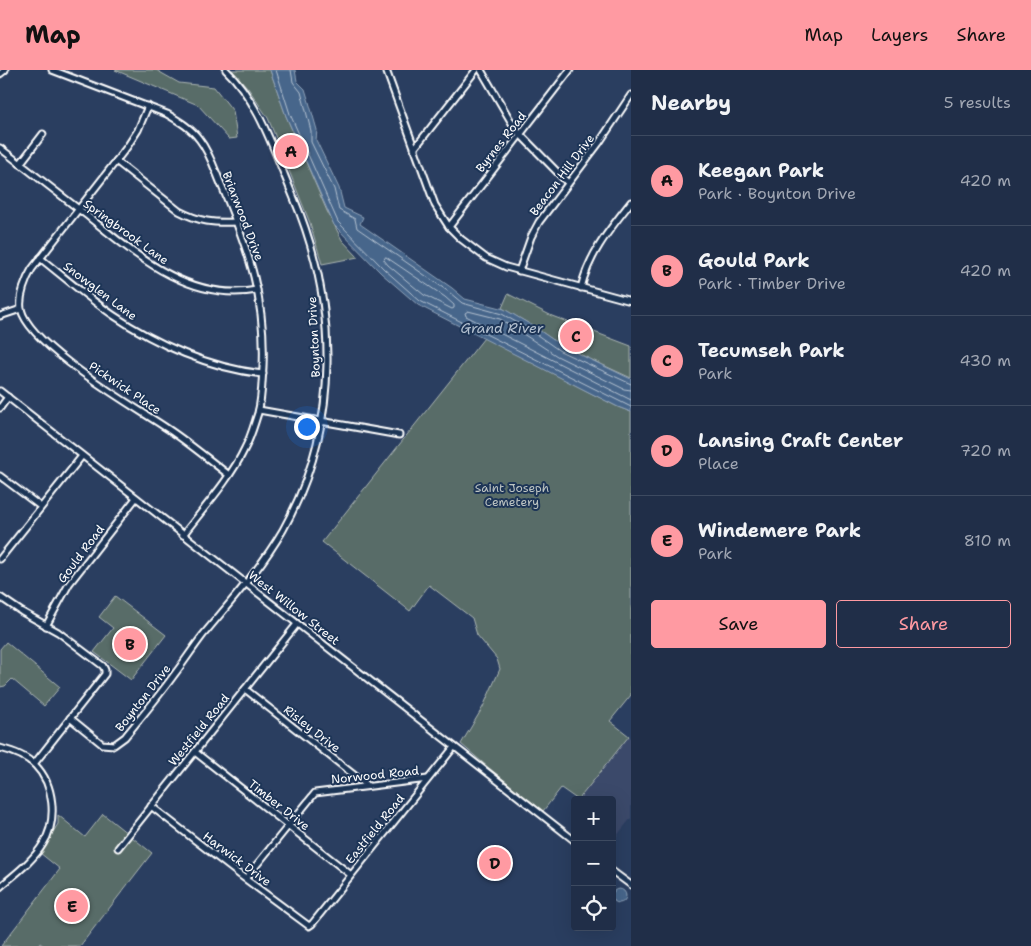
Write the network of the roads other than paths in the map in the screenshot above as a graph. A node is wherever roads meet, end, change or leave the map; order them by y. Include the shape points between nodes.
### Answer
1 (5, 70) edge
2 (52, 70) edge
3 (226, 70) edge
4 (386, 70) edge
5 (476, 70) edge
6 (482, 70) edge
7 (570, 70) edge
8 (0, 74) edge
9 (631, 95) edge
10 (148, 106) junction
11 (43, 134) dead end
12 (520, 134) junction
13 (0, 148) edge
14 (414, 150) junction
15 (116, 161) junction
16 (20, 164) junction
17 (568, 183) junction
18 (631, 202) edge
19 (79, 209) junction
20 (236, 222) junction
21 (449, 227) junction
22 (40, 258) junction
23 (519, 272) junction
24 (581, 288) junction
25 (257, 290) junction
26 (631, 301) edge
27 (21, 309) junction
28 (0, 316) edge
29 (263, 374) junction
30 (0, 391) edge
31 (8, 398) junction
32 (0, 408) edge
33 (259, 410) junction
34 (322, 421) junction
35 (399, 435) dead end
36 (82, 456) junction
37 (229, 475) junction
38 (0, 476) edge
39 (136, 498) junction
40 (41, 507) junction
41 (183, 534) junction
42 (1, 557) edge
43 (245, 584) junction
44 (0, 597) edge
45 (297, 624) junction
46 (46, 626) junction
47 (245, 689) junction
48 (70, 718) junction
49 (454, 747) junction
50 (0, 748) edge
51 (195, 752) junction
52 (34, 764) junction
53 (428, 779) junction
54 (368, 786) junction
55 (151, 806) junction
56 (288, 825) junction
57 (571, 838) edge
58 (118, 848) dead end
59 (616, 874) edge
60 (352, 875) junction
61 (246, 878) junction
62 (631, 886) edge
63 (0, 887) edge
64 (312, 924) joint

1 - 8 street
2 - 10 street, Briarwood Drive
3 - 34 street, Boynton Drive via 237,80 254,106 295,202 316,262 328,363
4 - 14 street
5 - 14 street
6 - 12 street
7 - 12 street, Byrnes Road
9 - 17 street, Beacon Hill Drive
10 - 15 street via 138,130
10 - 20 street, Briarwood Drive via 180,121 200,140
11 - 16 street
12 - 17 street
12 - 21 street, Byrnes Road
13 - 16 street, Springbrook Lane
14 - 21 street via 435,205
15 - 19 street
15 - 20 street via 179,211 204,222
16 - 19 street, Springbrook Lane
17 - 23 street, Beacon Hill Drive via 535,229
18 - 24 street via 598,247 586,269
19 - 22 street
19 - 25 street, Springbrook Lane via 137,255 172,277 208,288
20 - 25 street, Briarwood Drive
21 - 23 street via 486,258
22 - 27 street via 28,276
22 - 29 street, Snowglen Lane via 114,316 157,341 218,365
23 - 24 street
24 - 26 street
25 - 29 street, Briarwood Drive via 263,334
27 - 28 street
27 - 37 street, Pickwick Place via 33,332 43,341 90,378 167,428
29 - 33 street, Briarwood Drive
30 - 31 street, West Willow Street
31 - 32 street
31 - 36 street, West Willow Street
33 - 34 street
33 - 37 street, Briarwood Drive via 244,450
34 - 35 street
34 - 43 street, Boynton Drive via 313,462 301,495 277,541
36 - 39 street, West Willow Street
36 - 40 street
37 - 41 street, Briarwood Drive
38 - 40 street
39 - 41 street, West Willow Street
39 - 46 street, Gould Road via 69,584
40 - 42 street
41 - 43 street, West Willow Street
43 - 45 street, West Willow Street
43 - 48 street, Boynton Drive via 120,742 114,746 102,744
44 - 46 street
45 - 47 street, Westfield Road
45 - 49 street, West Willow Street
46 - 48 street via 67,638 105,670
47 - 51 street, Westfield Road
47 - 54 street, Risley Drive
48 - 52 street
49 - 53 street, Eastfield Road
49 - 57 street, West Willow Street
50 - 52 street
51 - 55 street, Westfield Road
51 - 56 street, Timber Drive
52 - 63 street via 51,797 49,832 32,859
53 - 54 street, Norwood Road
53 - 60 street, Eastfield Road
54 - 56 street, Norwood Road via 315,793
55 - 58 street, Westfield Road
55 - 61 street, Harwick Drive
56 - 60 street, Timber Drive
56 - 61 street, Norwood Road
59 - 62 street
60 - 64 street, Eastfield Road
61 - 64 street, Harwick Drive via 305,924

